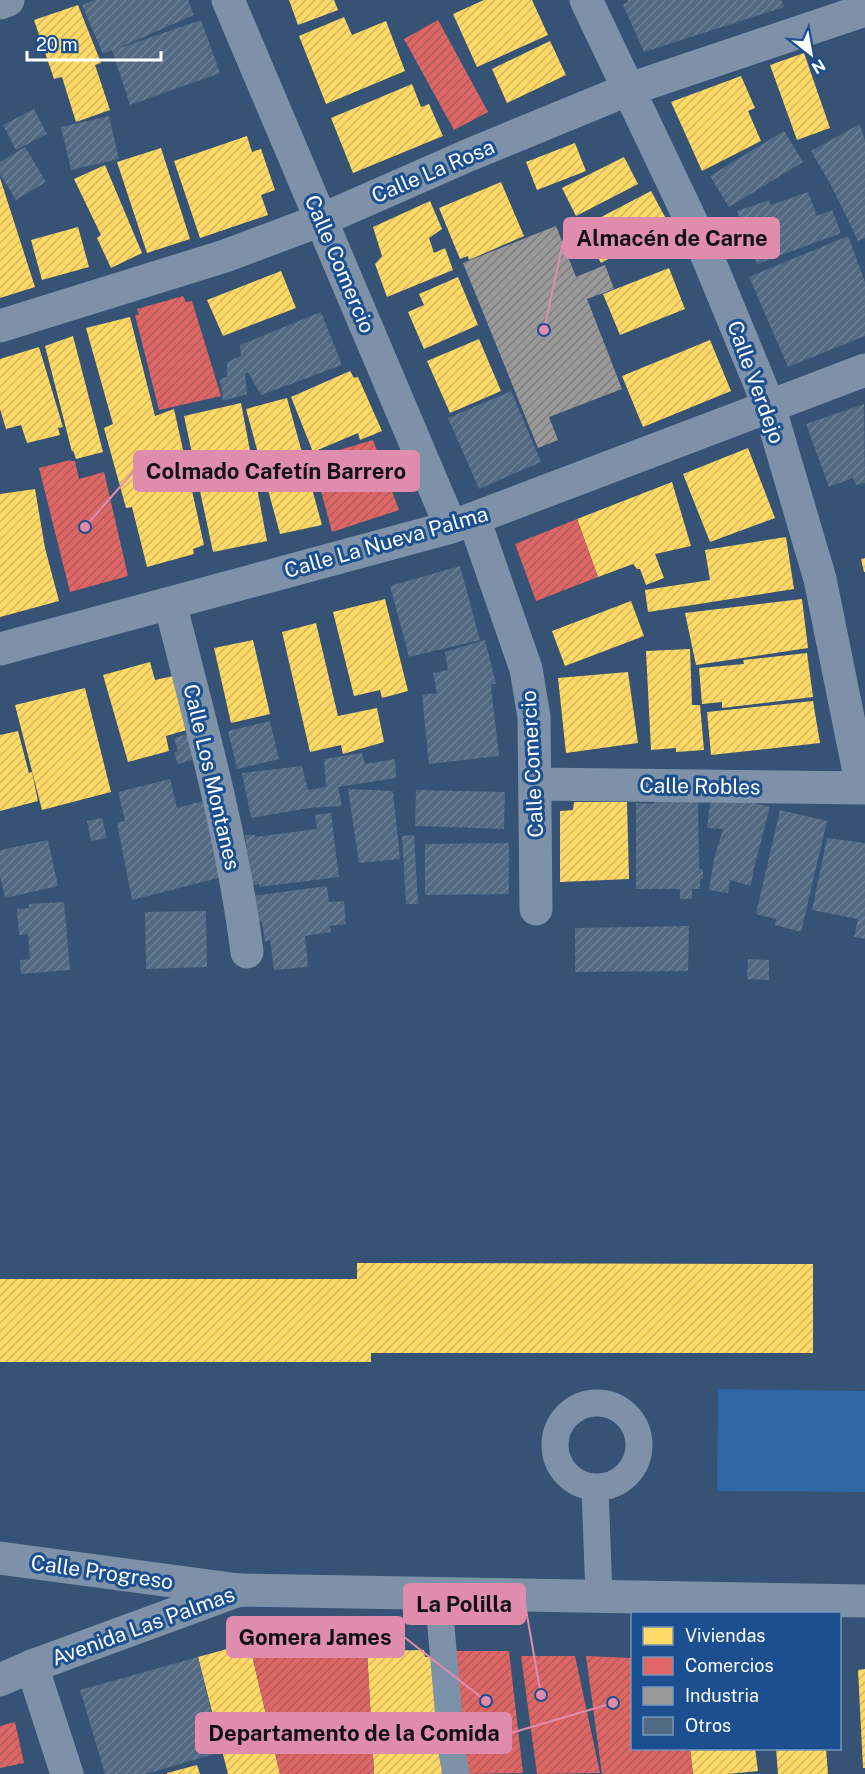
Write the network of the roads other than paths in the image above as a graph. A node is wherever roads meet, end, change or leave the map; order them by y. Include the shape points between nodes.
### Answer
1 (8, 0) edge
2 (228, 0) edge
3 (586, 0) edge
4 (0, 3) edge
5 (865, 10) edge
6 (627, 90) junction
7 (321, 220) junction
8 (0, 326) edge
9 (865, 370) edge
10 (769, 406) junction
11 (462, 523) junction
12 (170, 603) junction
13 (0, 649) edge
14 (536, 784) junction
15 (863, 788) edge
16 (536, 909) dead end
17 (247, 952) dead end
18 (595, 1488) dead end
19 (0, 1558) edge
20 (239, 1590) junction
21 (438, 1593) junction
22 (599, 1596) junction
23 (865, 1601) edge
24 (32, 1666) junction
25 (0, 1680) edge
26 (67, 1774) edge
27 (456, 1774) edge

1 - 4 street
2 - 7 street, Calle Comercio
3 - 6 street, Calle Verdejo
5 - 6 street, Calle La Rosa
6 - 7 street, Calle La Rosa
6 - 10 street, Calle Verdejo via 703,246
7 - 8 street, Calle La Rosa via 225,256
7 - 11 street, Calle Comercio
9 - 10 street, Calle La Nueva Palma
10 - 11 street, Calle La Nueva Palma
10 - 15 street, Calle Verdejo via 820,579
11 - 12 street, Calle La Nueva Palma
11 - 14 street, Calle Comercio via 526,669 534,717
12 - 13 street, Calle La Nueva Palma
12 - 17 street, Calle Los Montanes via 221,807
14 - 15 street, Calle Robles
14 - 16 street, Calle Comercio
18 - 22 lane
19 - 20 street, Calle Progreso
20 - 21 street, Avenida Las Palmas
20 - 24 street, Avenida Las Palmas
21 - 22 street, Avenida Las Palmas
21 - 27 lane
22 - 23 street, Avenida Las Palmas
24 - 25 street, Avenida Las Palmas
24 - 26 street

